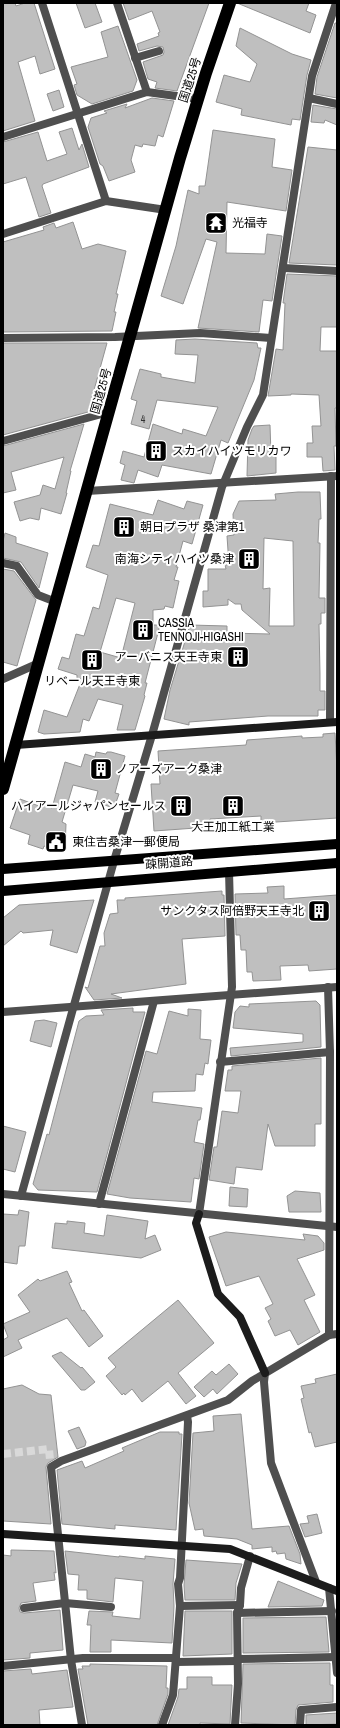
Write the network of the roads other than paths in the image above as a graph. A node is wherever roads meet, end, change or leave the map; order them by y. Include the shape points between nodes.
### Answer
1 (42, 3) edge
2 (117, 3) edge
3 (230, 3) edge
4 (336, 3) edge
5 (159, 51) dead end
6 (135, 58) junction
7 (147, 92) junction
8 (309, 98) junction
9 (198, 99) junction
10 (337, 104) edge
11 (78, 114) junction
12 (3, 137) edge
13 (106, 201) junction
14 (166, 210) junction
15 (3, 234) edge
16 (284, 268) junction
17 (337, 271) edge
18 (132, 336) junction
19 (3, 338) edge
20 (271, 338) junction
21 (109, 412) junction
22 (3, 441) edge
23 (334, 476) edge
24 (224, 483) junction
25 (87, 491) junction
26 (3, 563) edge
27 (334, 587) edge
28 (56, 602) junction
29 (334, 640) edge
30 (39, 662) junction
31 (3, 679) edge
32 (333, 722) edge
33 (152, 735) junction
34 (16, 745) junction
35 (3, 789) edge
36 (337, 844) edge
37 (114, 861) junction
38 (337, 863) edge
39 (3, 869) edge
40 (228, 871) junction
41 (109, 881) junction
42 (3, 891) edge
43 (328, 987) junction
44 (337, 987) edge
45 (230, 996) junction
46 (154, 1001) junction
47 (74, 1006) junction
48 (3, 1012) edge
49 (330, 1052) junction
50 (220, 1062) junction
51 (3, 1194) edge
52 (21, 1196) junction
53 (99, 1204) junction
54 (199, 1214) junction
55 (333, 1227) edge
56 (333, 1334) edge
57 (265, 1373) junction
58 (186, 1416) junction
59 (3, 1534) edge
60 (59, 1537) junction
61 (181, 1546) junction
62 (250, 1556) junction
63 (316, 1582) junction
64 (333, 1589) edge
65 (65, 1603) junction
66 (180, 1606) junction
67 (111, 1607) dead end
68 (24, 1608) dead end
69 (238, 1609) junction
70 (332, 1610) junction
71 (336, 1657) junction
72 (72, 1660) junction
73 (176, 1660) junction
74 (238, 1660) junction
75 (3, 1666) edge
76 (337, 1673) edge
77 (337, 1707) edge
78 (82, 1725) edge
79 (162, 1725) edge
80 (235, 1725) edge
81 (300, 1725) edge

1 - 11 street
2 - 6 street
3 - 9 highway, 国道25号
4 - 8 street via 312,76
5 - 6 street
6 - 7 street
7 - 9 street
7 - 11 street
8 - 10 street
8 - 16 street
9 - 14 highway, 国道25号
11 - 12 street
11 - 13 street
13 - 14 street
13 - 15 street
14 - 18 highway, 国道25号
16 - 17 street
16 - 20 street
18 - 19 street
18 - 20 street via 200,333
18 - 21 highway, 国道25号
20 - 24 street via 263,395
21 - 22 street
21 - 25 highway, 国道25号
23 - 24 street
23 - 27 street
24 - 25 street
24 - 33 street
25 - 28 highway, 国道25号
26 - 28 street via 17,566 38,595
27 - 29 street
28 - 30 highway, 国道25号
29 - 32 street
30 - 31 street
30 - 34 highway, 国道25号
32 - 33 street
33 - 34 street
33 - 37 street
34 - 35 highway, 国道25号
36 - 37 main road, 疎開道路
37 - 39 main road, 疎開道路
37 - 41 street
38 - 40 main road, 疎開道路
40 - 41 main road, 疎開道路
40 - 45 street via 232,987
41 - 42 main road, 疎開道路
41 - 47 street
43 - 44 street
43 - 45 street
43 - 49 street
45 - 46 street
45 - 50 street
46 - 47 street
46 - 53 street
47 - 48 street
47 - 52 street
49 - 50 street
49 - 55 street
50 - 54 street
51 - 52 street
52 - 53 street
53 - 54 street
54 - 55 street
54 - 57 street via 196,1222 218,1294 240,1317
55 - 56 street
56 - 57 street
57 - 58 street via 252,1380 228,1400
57 - 63 street via 271,1463
58 - 60 street via 50,1464
58 - 61 street via 188,1422
59 - 60 street
60 - 61 street
60 - 65 street
61 - 62 street via 230,1550
61 - 66 street via 178,1584
62 - 63 street
62 - 69 street via 240,1588
63 - 64 street
64 - 70 street
65 - 67 street
65 - 68 street
65 - 72 street
66 - 69 street
66 - 73 street
69 - 70 street
69 - 74 street
70 - 71 street
71 - 74 street
71 - 76 street
72 - 73 street via 122,1657
72 - 75 street
72 - 78 street
73 - 74 street
73 - 79 street via 173,1694
74 - 80 street
77 - 81 street via 301,1710

